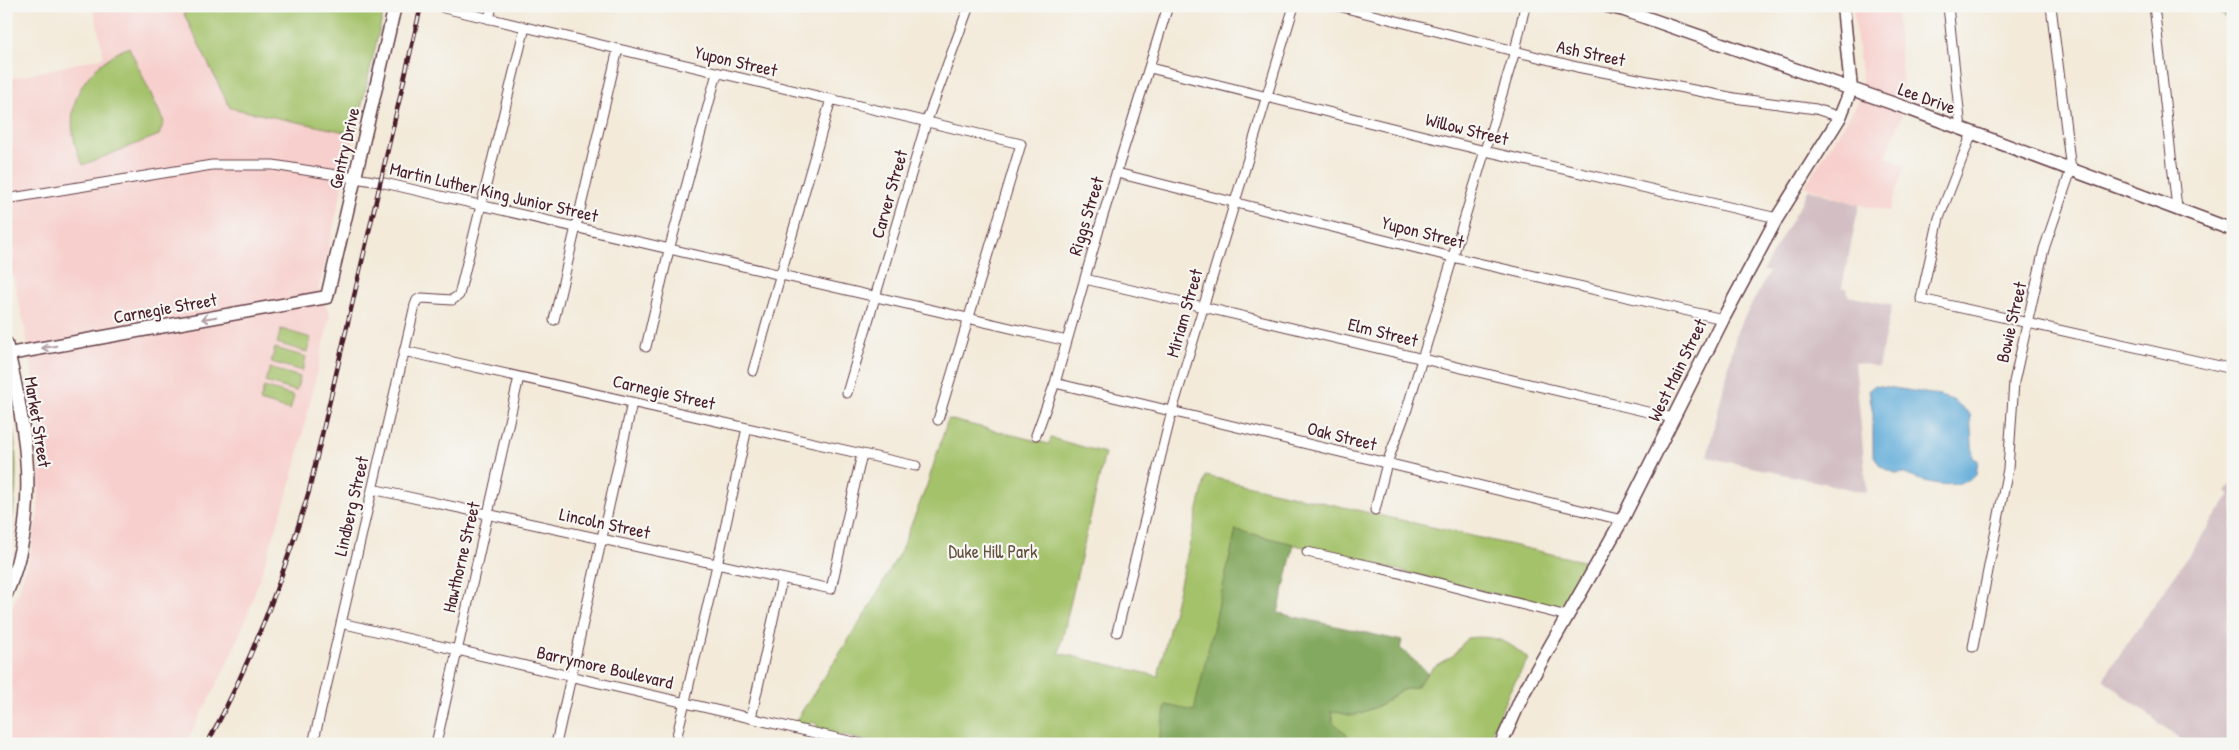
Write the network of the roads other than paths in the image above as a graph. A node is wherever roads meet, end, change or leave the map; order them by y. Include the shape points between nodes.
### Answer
1 (395, 6) edge
2 (492, 6) edge
3 (969, 6) edge
4 (1168, 6) edge
5 (1294, 6) edge
6 (1338, 6) edge
7 (1525, 6) edge
8 (1607, 6) edge
9 (1843, 6) edge
10 (1948, 6) edge
11 (2052, 6) edge
12 (2154, 6) edge
13 (444, 8) dead end
14 (489, 18) junction
15 (525, 27) junction
16 (618, 49) junction
17 (1515, 51) junction
18 (1150, 68) junction
19 (717, 73) junction
20 (1850, 89) junction
21 (1266, 96) junction
22 (831, 99) junction
23 (1840, 118) junction
24 (927, 120) junction
25 (1967, 131) junction
26 (1485, 151) junction
27 (2071, 170) junction
28 (1116, 173) junction
29 (356, 178) junction
30 (6, 199) edge
31 (1235, 203) junction
32 (482, 205) junction
33 (2177, 208) junction
34 (1777, 218) junction
35 (576, 228) junction
36 (2233, 230) edge
37 (669, 250) junction
38 (1452, 257) junction
39 (781, 275) junction
40 (1085, 278) junction
41 (876, 296) junction
42 (327, 297) joint
43 (1204, 306) junction
44 (969, 317) junction
45 (1723, 318) junction
46 (554, 320) dead end
47 (2028, 323) junction
48 (1067, 341) junction
49 (646, 347) dead end
50 (8, 348) edge
51 (404, 351) junction
52 (1422, 359) junction
53 (2233, 369) edge
54 (753, 372) dead end
55 (519, 377) junction
56 (1055, 382) junction
57 (847, 392) dead end
58 (632, 403) junction
59 (1172, 411) junction
60 (1673, 418) junction
61 (938, 420) dead end
62 (747, 428) junction
63 (1036, 436) dead end
64 (862, 454) junction
65 (1387, 464) junction
66 (916, 466) dead end
67 (372, 489) junction
68 (1375, 510) dead end
69 (488, 514) junction
70 (1622, 520) junction
71 (602, 540) junction
72 (1306, 552) dead end
73 (718, 565) junction
74 (782, 579) junction
75 (6, 594) edge
76 (1567, 616) junction
77 (341, 623) junction
78 (1117, 632) dead end
79 (1973, 647) dead end
80 (457, 650) junction
81 (572, 676) junction
82 (684, 703) junction
83 (751, 718) junction
84 (312, 744) edge
85 (436, 744) edge
86 (556, 744) edge
87 (675, 744) edge
88 (862, 744) edge
89 (1501, 744) edge

1 - 29 main road, Gentry Drive
2 - 14 street
3 - 24 street, Carver Street
4 - 18 street, Riggs Street
5 - 21 street, Miriam Street
6 - 17 street, Ash Street
7 - 17 street
8 - 20 main road, Lee Drive
9 - 20 main road, West Main Street
10 - 25 street
11 - 27 street, Bowie Street
12 - 33 street
13 - 14 street, Yupon Street
14 - 15 street, Yupon Street
15 - 16 street, Yupon Street
15 - 32 street
16 - 19 street, Yupon Street
16 - 35 street
17 - 23 street, Ash Street via 1577,67 1734,98 1816,109
17 - 26 street
18 - 21 street, Willow Street
18 - 28 street, Riggs Street
19 - 22 street, Yupon Street
19 - 37 street
20 - 23 main road, West Main Street
20 - 25 main road, Lee Drive
21 - 26 street, Willow Street
21 - 31 street, Miriam Street
22 - 24 street, Yupon Street
22 - 39 street
23 - 34 main road, West Main Street
24 - 41 street, Carver Street
24 - 44 street, Yupon Street via 1021,144
25 - 27 main road, Lee Drive
25 - 47 street via 1939,218 1921,300
26 - 34 street, Willow Street
26 - 38 street
27 - 33 main road, Lee Drive
27 - 47 street, Bowie Street via 2050,231
28 - 31 street, Yupon Street
28 - 40 street, Riggs Street
29 - 30 street, Martin Luther King Junior Street via 273,166 212,165
29 - 32 street, Martin Luther King Junior Street
29 - 42 main road, Gentry Drive
31 - 38 street, Yupon Street
31 - 43 street, Miriam Street
32 - 35 street, Martin Luther King Junior Street
32 - 51 street, Lindberg Street via 459,295 452,300 417,300
33 - 36 main road, Lee Drive
34 - 45 main road, West Main Street
35 - 37 street, Martin Luther King Junior Street
35 - 46 street
37 - 39 street, Martin Luther King Junior Street
37 - 49 street
38 - 45 street, Yupon Street
38 - 52 street
39 - 41 street, Martin Luther King Junior Street
39 - 54 street
40 - 43 street, Elm Street
40 - 48 street, Riggs Street
41 - 44 street, Martin Luther King Junior Street
41 - 57 street, Carver Street
42 -> 50 main road, Carnegie Street
43 - 52 street, Elm Street
43 - 59 street, Miriam Street
44 - 48 street, Martin Luther King Junior Street
44 - 61 street
45 - 60 main road, West Main Street
47 - 53 street
47 - 79 street, Bowie Street via 2014,382 2008,468
48 - 56 street, Riggs Street
50 - 75 main road, Market Street via 26,442 29,480 26,520
51 - 55 street, Carnegie Street
51 - 67 street, Lindberg Street
52 - 60 street, Elm Street
52 - 65 street
55 - 58 street, Carnegie Street
55 - 69 street, Hawthorne Street
56 - 59 street, Oak Street
56 - 63 street, Riggs Street
58 - 62 street, Carnegie Street
58 - 71 street
59 - 65 street, Oak Street
59 - 78 street, Miriam Street
60 - 70 main road, West Main Street
62 - 64 street, Carnegie Street
62 - 73 street
64 - 66 street, Carnegie Street
64 - 74 street, Lincoln Street via 831,589
65 - 68 street
65 - 70 street, Oak Street
67 - 69 street, Lincoln Street
67 - 77 street, Lindberg Street
69 - 71 street, Lincoln Street
69 - 80 street, Hawthorne Street
70 - 76 main road, West Main Street
71 - 73 street, Lincoln Street
71 - 81 street
72 - 76 street
73 - 74 street, Lincoln Street
73 - 82 street
74 - 83 street
76 - 89 main road, West Main Street via 1524,692
77 - 80 street, Barrymore Boulevard
77 - 84 street, Lindberg Street
80 - 81 street, Barrymore Boulevard
80 - 85 street, Hawthorne Street
81 - 82 street, Barrymore Boulevard
81 - 86 street
82 - 83 street, Barrymore Boulevard
82 - 87 street
83 - 88 street, Barrymore Boulevard

